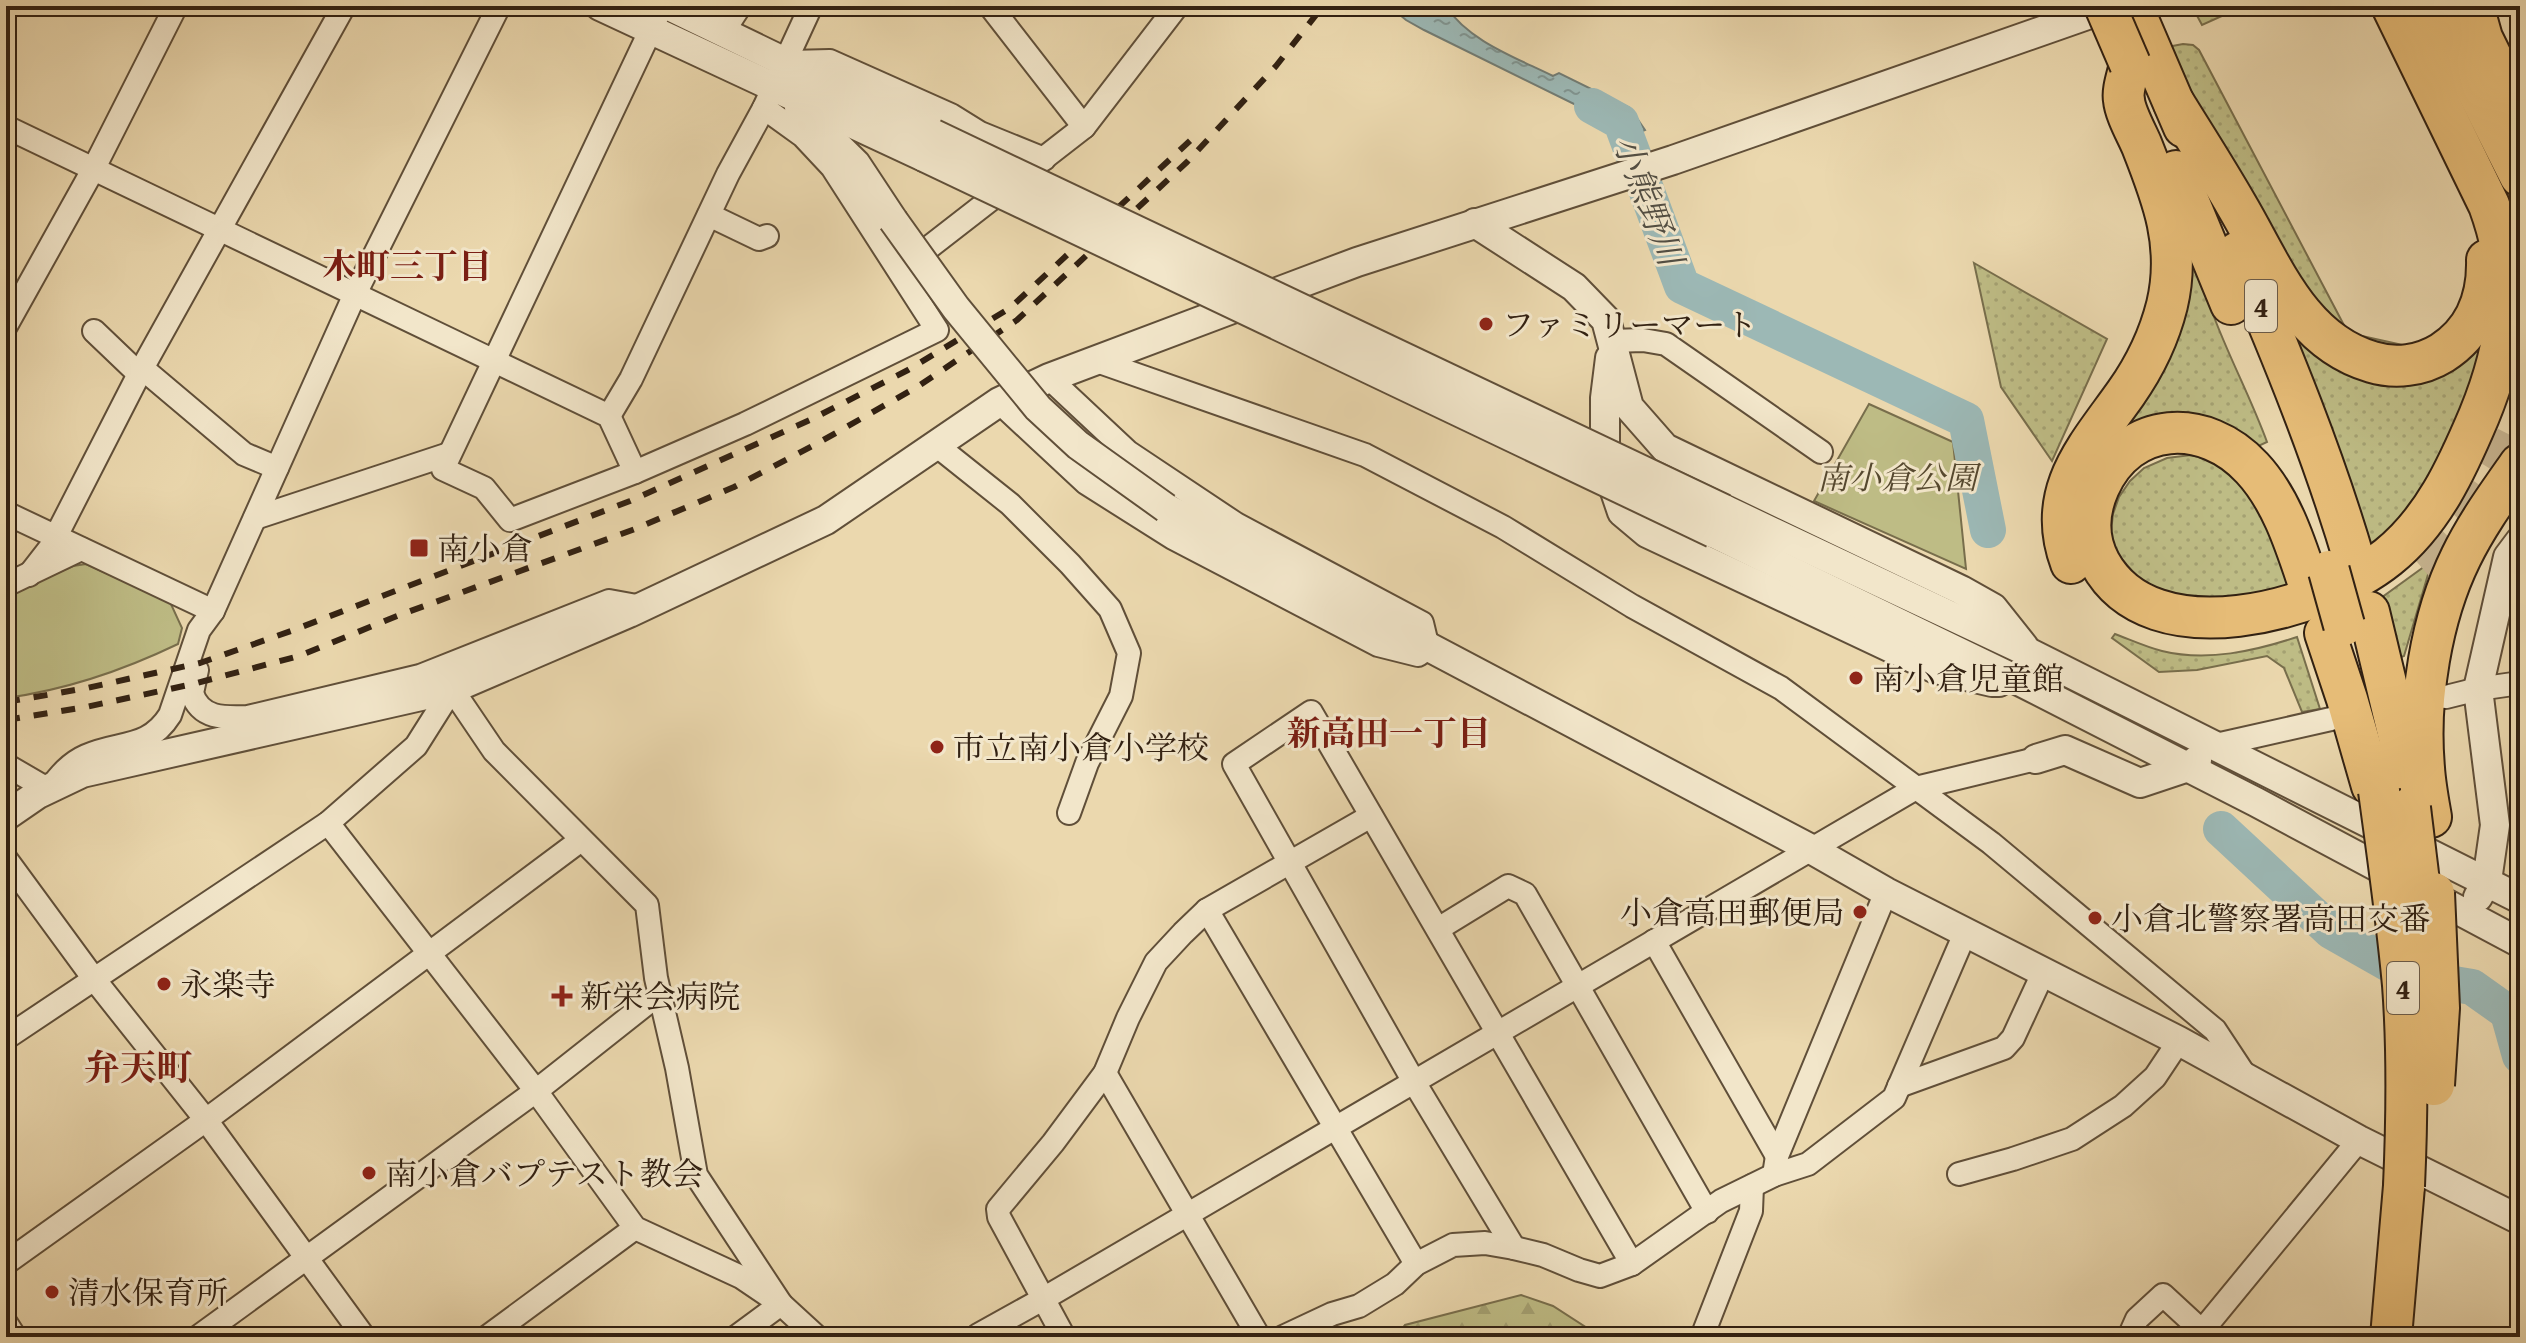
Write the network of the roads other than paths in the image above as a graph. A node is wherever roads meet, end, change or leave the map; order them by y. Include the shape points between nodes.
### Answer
1 (176, 6) edge
2 (344, 6) edge
3 (499, 6) edge
4 (600, 6) edge
5 (669, 6) edge
6 (740, 6) edge
7 (811, 6) edge
8 (990, 6) edge
9 (2105, 6) edge
10 (2113, 6) edge
11 (2132, 6) edge
12 (2379, 6) edge
13 (2390, 6) edge
14 (2421, 6) edge
15 (2430, 6) edge
16 (2457, 6) edge
17 (2473, 6) edge
18 (1173, 8) edge
19 (656, 18) edge
20 (723, 32) junction
21 (2409, 57) junction
22 (2142, 60) junction
23 (2492, 61) junction
24 (774, 86) junction
25 (2174, 103) junction
26 (2520, 114) edge
27 (6, 127) edge
28 (1084, 127) junction
29 (1044, 159) junction
30 (94, 168) junction
31 (2467, 173) junction
32 (2520, 176) edge
33 (709, 215) junction
34 (1475, 223) junction
35 (2520, 226) edge
36 (222, 228) junction
37 (767, 236) dead end
38 (900, 270) junction
39 (355, 294) junction
40 (6, 326) edge
41 (94, 331) dead end
42 (1612, 341) junction
43 (493, 361) junction
44 (1097, 361) junction
45 (2520, 366) edge
46 (141, 371) junction
47 (1049, 378) junction
48 (999, 402) junction
49 (609, 416) junction
50 (936, 445) junction
51 (1821, 452) dead end
52 (449, 454) junction
53 (2520, 464) edge
54 (277, 468) junction
55 (635, 472) junction
56 (6, 513) edge
57 (255, 518) junction
58 (1718, 521) junction
59 (56, 537) junction
60 (2520, 541) edge
61 (81, 549) junction
62 (2417, 562) tunnel mouth
63 (2331, 572) junction
64 (29, 575) junction
65 (6, 585) edge
66 (642, 607) junction
67 (213, 611) junction
68 (1428, 648) junction
69 (2030, 653) junction
70 (2019, 681) junction
71 (2520, 683) edge
72 (452, 689) junction
73 (2478, 689) junction
74 (2435, 704) junction
75 (2331, 719) dead end
76 (2216, 745) junction
77 (2036, 759) joint
78 (6, 765) edge
79 (2188, 767) junction
80 (1916, 788) junction
81 (49, 790) junction
82 (2398, 800) junction
83 (1069, 813) dead end
84 (6, 816) edge
85 (1371, 816) junction
86 (328, 823) junction
87 (581, 840) junction
88 (1811, 849) junction
89 (6, 859) edge
90 (1289, 863) junction
91 (2487, 881) junction
92 (1886, 892) junction
93 (2520, 899) edge
94 (1207, 910) junction
95 (2468, 915) junction
96 (1438, 929) junction
97 (1966, 931) junction
98 (1654, 941) junction
99 (2520, 943) edge
100 (430, 954) junction
101 (2044, 971) junction
102 (94, 979) junction
103 (1579, 985) junction
104 (660, 993) junction
105 (1498, 1033) junction
106 (6, 1038) edge
107 (2179, 1041) junction
108 (1105, 1073) junction
109 (2246, 1077) junction
110 (1414, 1082) junction
111 (1899, 1086) junction
112 (536, 1091) junction
113 (206, 1120) junction
114 (1337, 1127) junction
115 (2359, 1140) junction
116 (1775, 1166) junction
117 (1959, 1174) dead end
118 (1752, 1186) junction
119 (2417, 1192) junction
120 (1707, 1212) junction
121 (1187, 1215) junction
122 (2520, 1220) edge
123 (635, 1228) junction
124 (1514, 1248) junction
125 (307, 1259) junction
126 (6, 1263) edge
127 (1416, 1264) junction
128 (1632, 1264) junction
129 (1043, 1299) junction
130 (781, 1304) junction
131 (6, 1323) edge
132 (978, 1335) dead end
133 (15, 1337) edge
134 (198, 1337) edge
135 (364, 1337) edge
136 (487, 1337) edge
137 (736, 1337) edge
138 (817, 1337) edge
139 (1064, 1337) edge
140 (1259, 1337) edge
141 (1283, 1337) edge
142 (1702, 1337) edge
143 (2129, 1337) edge
144 (2391, 1337) edge
145 (2416, 1337) edge

1 - 30 street
2 - 36 street
3 - 39 street
4 - 19 street
5 - 20 street
6 - 20 street
7 - 24 street
8 - 28 street
9 - 22 highway, 4, bridge
10 - 34 street via 1673,160
11 - 22 highway, 4
12 - 21 highway
12 - 31 highway
13 - 21 highway
13 - 31 highway
14 - 35 highway
15 - 32 highway
16 - 23 highway
17 - 23 highway
18 - 28 street
19 - 24 street
19 - 43 street
20 - 24 street
21 - 31 highway
22 - 25 highway, 4
22 - 62 highway via 2124,100 2168,216 2172,275 2159,333 2145,362 2085,448 2068,485 2064,538 2078,577 2124,622 2165,638 2211,642 2264,636 2325,615 2382,587
22 - 63 highway, 4
23 - 26 highway
24 - 29 street via 830,61
24 - 33 street
24 - 38 street via 803,136 832,167
24 - 58 street, bridge via 929,145
24 - 68 street, bridge via 856,164 956,308 1038,408 1078,445 1166,508
25 - 31 highway via 2302,316 2339,348 2380,364 2421,363 2440,355 2471,327 2480,310 2487,252
25 - 63 highway, 4 via 2284,359 2326,474
27 - 30 street
28 - 29 street
29 - 38 street
30 - 36 street
30 - 40 street
31 - 63 highway via 2498,230 2504,256 2503,340 2458,464 2427,517 2388,557 2326,592 2288,606 2219,618 2171,614 2131,596 2103,569 2090,528 2093,503 2121,454 2136,442 2175,432 2195,435 2235,452 2253,469 2285,520
33 - 37 street via 759,239
33 - 49 street
34 - 42 street via 1574,287 1606,320
34 - 44 street
36 - 39 street
36 - 46 street
38 - 55 street via 937,330
39 - 43 street
39 - 54 street
41 - 46 street
42 - 51 street via 1666,344
42 - 69 street via 1629,407 1665,448 1961,590 1993,608
42 - 70 street via 1605,462 1622,512 1647,533 1936,669 1992,682
43 - 49 street
43 - 52 street
44 - 47 street
44 - 80 street via 1365,455 1503,527 1781,688
45 - 74 highway via 2442,568 2430,625
46 - 54 street via 244,454
46 - 59 street
47 - 48 street
47 - 68 street via 1128,452 1236,524 1422,623
48 - 50 street
48 - 68 street via 1086,483 1173,538 1378,645 1418,655
49 - 55 street
50 - 66 street via 826,520
50 - 83 street via 1010,504 1070,564 1110,609 1129,653 1121,696
52 - 55 street via 443,469 484,488 510,520
52 - 57 street
53 - 74 highway via 2476,529 2446,591 2430,656
54 - 57 street
56 - 59 street
57 - 67 street
58 - 69 street
58 - 70 street
59 - 61 street
59 - 64 street
60 - 73 street via 2508,557
61 - 64 street
61 - 67 street
63 - 82 highway, 4 via 2346,623 2399,737
64 - 65 street
66 - 67 street via 609,601 420,676 231,718 206,713 192,693
66 - 72 street
67 - 81 street via 199,630 170,715 159,730 152,737 86,756 62,771
68 - 88 street
69 - 76 street
70 - 79 street
71 - 73 street
72 - 81 street via 82,773
72 - 86 street via 416,746
72 - 87 street via 494,751
73 - 74 street
73 - 91 street via 2495,825
74 - 82 highway via 2423,767
75 - 76 street
76 - 79 street
76 - 91 street
77 - 79 street via 2065,750 2140,783
77 - 80 street
78 - 81 street
79 - 95 street
80 - 88 street
80 - 109 street via 1991,843 2215,1030
81 - 84 street
82 - 119 highway, 4, bridge via 2391,879
82 - 119 highway, 4, bridge via 2431,1004 2434,1085
85 - 90 street
85 - 90 street via 1311,712 1234,764
85 - 96 street
86 - 100 street
86 - 102 street
87 - 100 street
87 - 104 street via 647,905
88 - 92 street
88 - 98 street
89 - 102 street
90 - 94 street
90 - 110 street
91 - 93 street
91 - 95 street
92 - 97 street
92 - 116 street
94 - 108 street via 1156,962
94 - 114 street
95 - 99 street
96 - 103 street via 1508,886 1525,894
96 - 105 street
97 - 101 street
97 - 111 street
98 - 103 street
98 - 116 street
100 - 112 street
100 - 113 street
101 - 107 street
101 - 111 street via 2004,1048
102 - 106 street
102 - 113 street
103 - 105 street
103 - 120 street
104 - 112 street
104 - 130 street via 696,1175
105 - 110 street
105 - 128 street
107 - 109 street
107 - 117 street via 2155,1077 2123,1106 2072,1139
108 - 121 street
108 - 129 street via 998,1209
109 - 115 street
110 - 114 street
110 - 124 street
111 - 116 street via 1894,1098 1808,1164
112 - 123 street
112 - 125 street
113 - 125 street
113 - 126 street
114 - 121 street
114 - 127 street
115 - 122 street
115 - 143 street via 2202,1331 2163,1295 2137,1319
116 - 118 street
118 - 120 street
118 - 142 street via 1751,1211
119 - 144 highway, 4
119 - 145 highway, 4
120 - 128 street
121 - 129 street
121 - 140 street
123 - 130 street via 741,1277
123 - 136 street
124 - 127 street via 1453,1245
124 - 128 street via 1600,1276
125 - 134 street
125 - 135 street
127 - 141 street via 1359,1306
129 - 132 street
129 - 139 street
130 - 137 street
130 - 138 street
131 - 133 street

